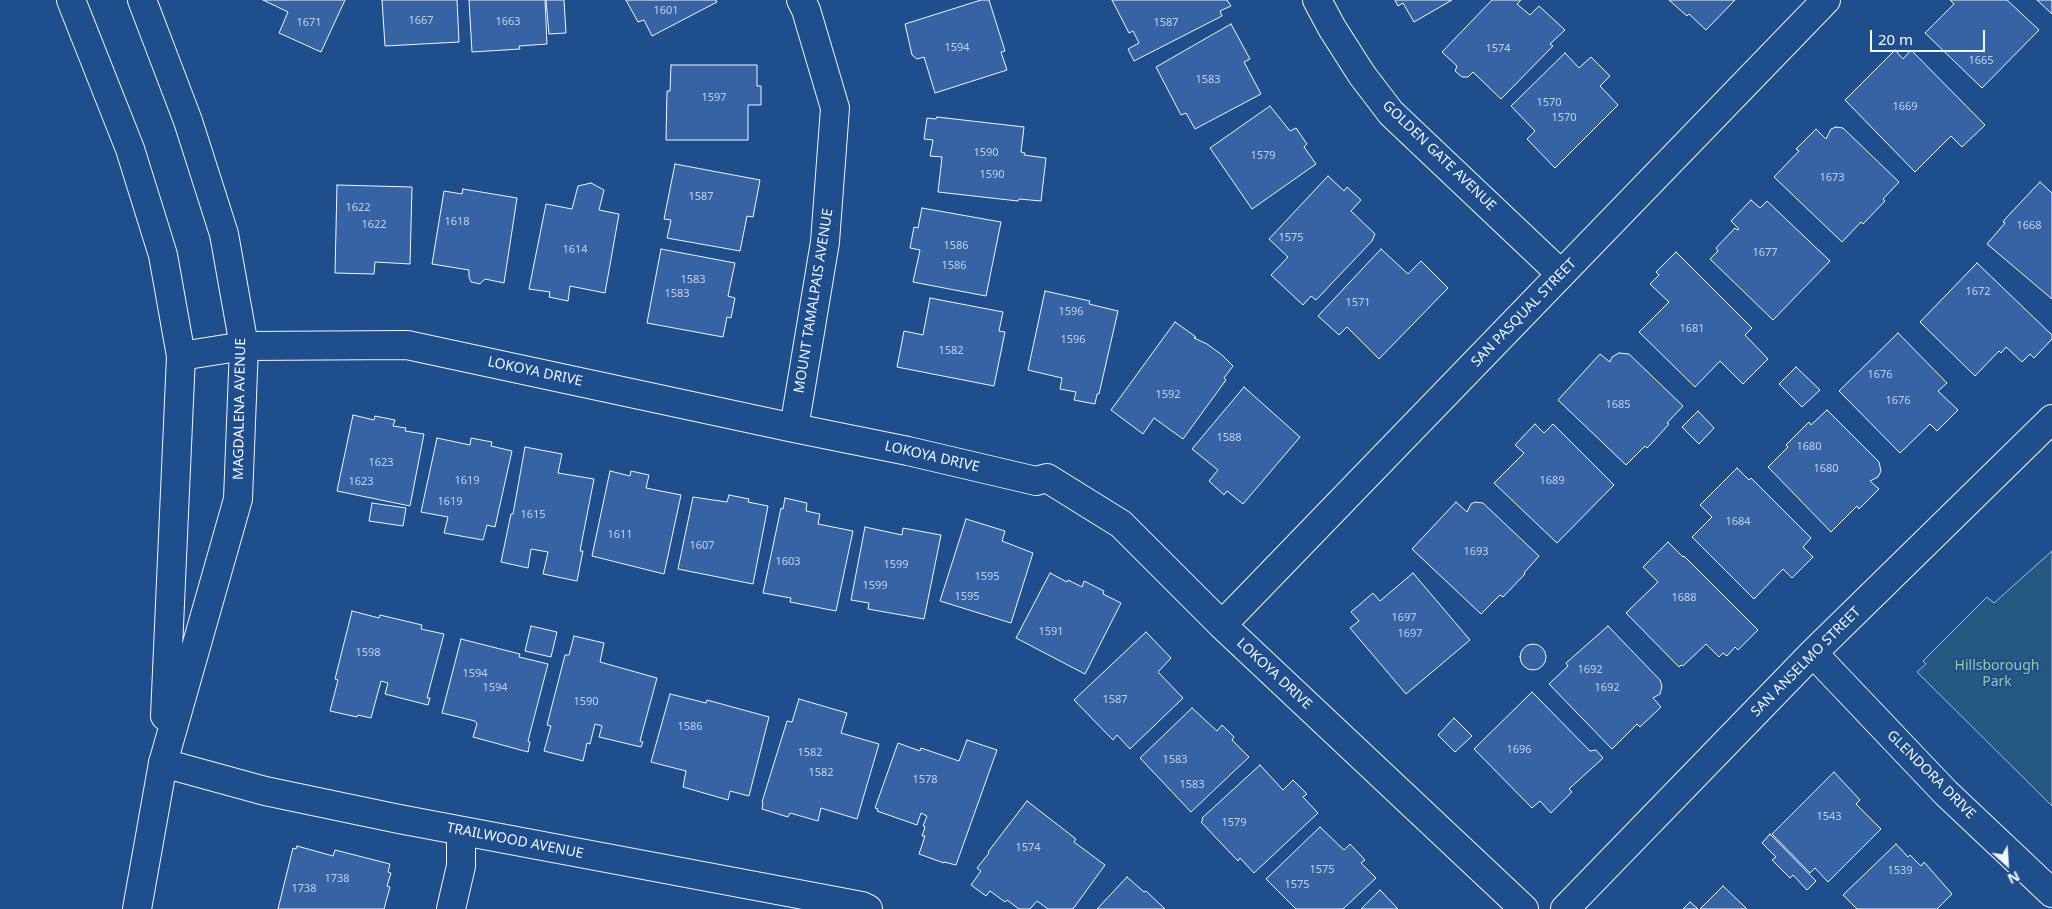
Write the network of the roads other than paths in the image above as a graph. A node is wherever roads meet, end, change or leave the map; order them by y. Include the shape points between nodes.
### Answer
1 (71, 0) edge
2 (142, 0) edge
3 (801, 0) edge
4 (1317, 0) edge
5 (1826, 0) edge
6 (1561, 274) junction
7 (244, 346) junction
8 (181, 356) junction
9 (2052, 419) edge
10 (794, 428) junction
11 (1222, 625) junction
12 (1814, 653) junction
13 (163, 763) junction
14 (461, 832) junction
15 (2052, 893) edge
16 (138, 909) edge
17 (451, 909) edge
18 (868, 909) edge
19 (1524, 909) edge
20 (1564, 909) edge

1 - 8 street, MAGDALENA AVENUE via 130,149 163,255
2 - 7 street, MAGDALENA AVENUE via 188,121 224,234
3 - 10 street, MOUNT TAMALPAIS AVENUE via 835,108 825,242
4 - 6 street, GOLDEN GATE AVENUE via 1362,74 1391,113
5 - 6 street, SAN PASQUAL STREET
6 - 11 street, SAN PASQUAL STREET
7 - 8 street, LOKOYA DRIVE
7 - 10 street, LOKOYA DRIVE via 408,345
7 - 13 street, MAGDALENA AVENUE via 238,499
8 - 13 street, MAGDALENA AVENUE
9 - 12 street, SAN ANSELMO STREET
10 - 11 street, LOKOYA DRIVE via 908,450 1036,481 1047,478 1121,524
11 - 19 street, LOKOYA DRIVE
12 - 15 street, GLENDORA DRIVE via 1946,793
12 - 20 street, SAN ANSELMO STREET
13 - 14 street, TRAILWOOD AVENUE via 265,791
13 - 16 street, MAGDALENA AVENUE
14 - 17 street via 461,866
14 - 18 street, TRAILWOOD AVENUE

